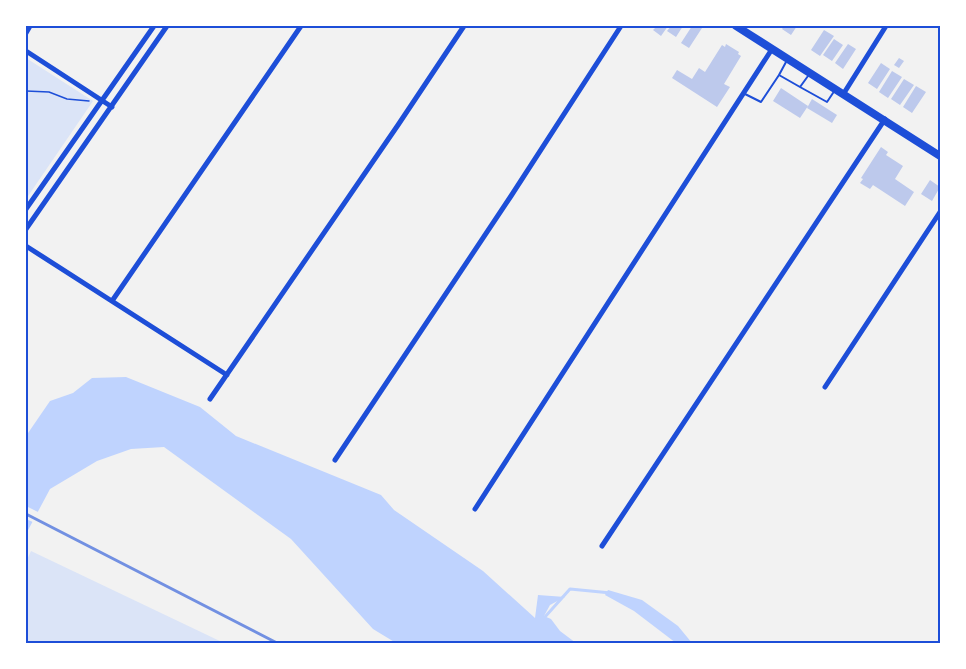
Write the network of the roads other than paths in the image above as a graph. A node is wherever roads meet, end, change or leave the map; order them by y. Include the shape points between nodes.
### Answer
1 (30, 26) edge
2 (154, 26) edge
3 (168, 26) edge
4 (301, 26) edge
5 (464, 26) edge
6 (621, 26) edge
7 (736, 26) edge
8 (886, 26) edge
9 (26, 33) edge
10 (772, 48) junction
11 (26, 51) edge
12 (788, 59) junction
13 (811, 73) junction
14 (779, 75) junction
15 (800, 87) junction
16 (836, 88) junction
17 (743, 93) junction
18 (844, 93) junction
19 (102, 100) junction
20 (112, 107) junction
21 (885, 119) junction
22 (940, 156) edge
23 (26, 209) edge
24 (940, 212) edge
25 (26, 229) edge
26 (26, 246) edge
27 (112, 301) junction
28 (227, 375) junction
29 (825, 387) dead end
30 (210, 399) dead end
31 (335, 460) dead end
32 (475, 509) dead end
33 (602, 546) dead end

1 - 9 street
2 - 19 street
3 - 20 street
4 - 27 street
5 - 28 street
6 - 31 street
7 - 10 main road
8 - 18 street
10 - 12 main road
10 - 17 street
11 - 19 street
12 - 13 main road
12 - 14 lane
13 - 15 lane
13 - 16 main road
14 - 15 lane
14 - 17 lane via 761,102
15 - 16 lane via 827,102
16 - 18 main road
17 - 32 street
18 - 21 main road
19 - 20 street
19 - 23 street
20 - 25 street
21 - 22 main road
21 - 33 street
24 - 29 street
26 - 27 street
27 - 28 street
28 - 30 street

